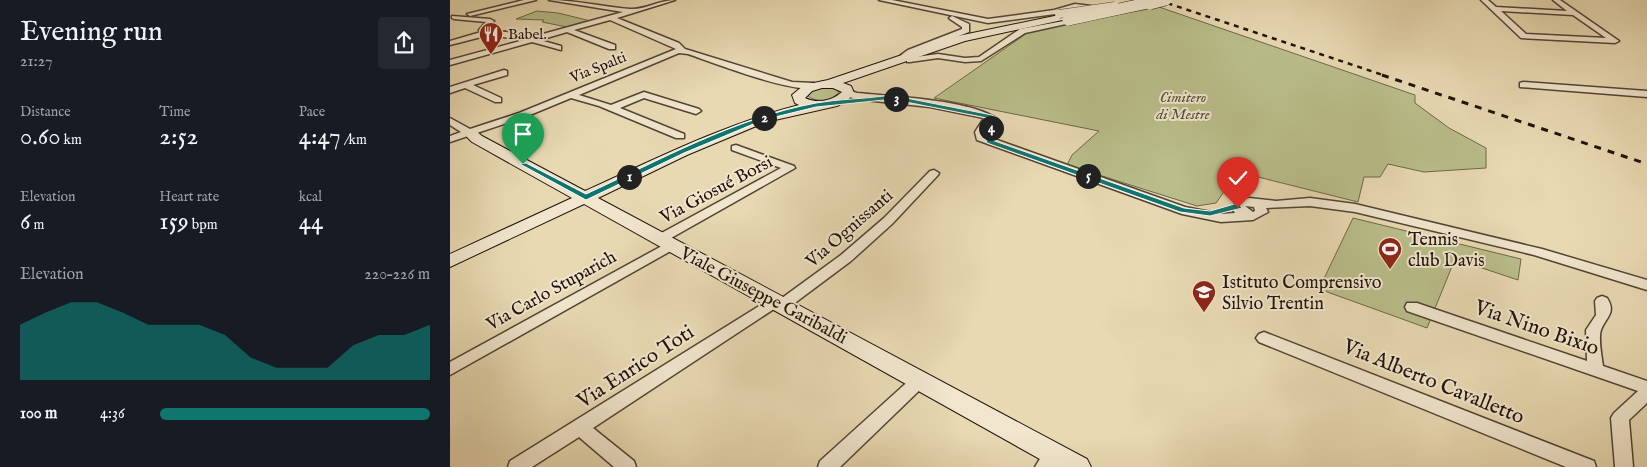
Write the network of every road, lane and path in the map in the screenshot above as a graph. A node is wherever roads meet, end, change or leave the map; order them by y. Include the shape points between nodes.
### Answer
1 (533, 0) edge
2 (552, 0) edge
3 (672, 0) edge
4 (882, 0) edge
5 (1166, 0) edge
6 (1484, 0) edge
7 (1556, 0) edge
8 (1147, 1) edge
9 (916, 6) junction
10 (1119, 8) junction
11 (1494, 9) junction
12 (940, 11) junction
13 (632, 12) junction
14 (1575, 13) junction
15 (1064, 17) junction
16 (611, 18) junction
17 (451, 20) edge
18 (568, 30) junction
19 (487, 33) junction
20 (532, 40) junction
21 (453, 42) edge
22 (558, 48) dead end
23 (612, 48) dead end
24 (682, 51) junction
25 (907, 58) junction
26 (450, 63) edge
27 (504, 73) dead end
28 (829, 84) junction
29 (465, 85) junction
30 (1524, 86) dead end
31 (450, 90) edge
32 (848, 91) junction
33 (796, 92) junction
34 (1647, 94) edge
35 (569, 95) junction
36 (871, 98) junction
37 (498, 100) dead end
38 (834, 102) junction
39 (816, 105) junction
40 (611, 108) junction
41 (696, 112) dead end
42 (450, 122) edge
43 (470, 133) junction
44 (680, 136) dead end
45 (450, 139) edge
46 (736, 148) dead end
47 (682, 152) junction
48 (934, 173) dead end
49 (586, 197) junction
50 (1238, 205) junction
51 (1259, 208) junction
52 (1191, 212) junction
53 (1249, 215) junction
54 (666, 242) junction
55 (450, 260) edge
56 (1647, 285) edge
57 (1602, 302) dead end
58 (780, 303) junction
59 (1412, 307) dead end
60 (1264, 338) dead end
61 (450, 369) edge
62 (1595, 371) junction
63 (920, 380) junction
64 (1647, 388) edge
65 (1647, 393) edge
66 (580, 427) junction
67 (1048, 460) edge
68 (517, 467) edge
69 (627, 467) edge
70 (827, 467) edge
71 (1078, 467) edge
72 (1587, 467) edge
73 (1624, 467) edge

1 - 17 street
2 - 13 street
3 - 13 street
4 - 9 street
5 - 10 main road, bridge
6 - 11 street
7 - 14 street
8 - 10 main road, bridge
9 - 12 street
9 - 25 street via 948,16 967,28 958,35 917,49
10 - 15 main road, bridge
11 - 14 street
11 - 14 street via 1524,36 1614,41
12 - 15 street via 990,24
12 - 25 street via 988,21 1075,6 1087,7 1099,14 1093,18 1023,31 981,59
13 - 16 street
15 - 25 main road
16 - 18 street
16 - 24 street, Via Spalti via 676,45
17 - 19 street via 490,21 483,30
18 - 20 street
18 - 23 street
19 - 20 street
19 - 21 street
20 - 22 street
20 - 26 street
24 - 33 street
24 - 35 street, Via Spalti
25 - 28 main road
25 - 32 main road via 859,80
27 - 29 street
28 - 32 main road via 840,85
28 - 33 main road
29 - 31 street
29 - 37 street
30 - 34 street
32 - 36 street
32 - 38 main road
33 - 39 main road via 803,103
33 - 47 main road
35 - 40 street
35 - 43 street, Via Spalti
36 - 38 street
36 - 52 street via 906,100 989,116 980,132 981,138
38 - 39 main road
39 - 47 main road via 761,119
40 - 41 street via 644,95
40 - 44 street
42 - 43 street, Viale Giuseppe Garibaldi
43 - 45 street, Via Spalti
43 - 49 main road, Viale Giuseppe Garibaldi
46 - 54 street, Via Giosué Borsi via 790,168
47 - 49 main road
48 - 58 street, Via Ognissanti via 888,221 846,258
49 - 54 main road, Viale Giuseppe Garibaldi
49 - 55 main road
50 - 51 street via 1245,202
50 - 52 street via 1216,213
50 - 53 street via 1239,210
51 - 53 street via 1257,215
51 - 56 street via 1310,202 1350,207 1537,252
52 - 53 street via 1221,218
54 - 58 main road, Viale Giuseppe Garibaldi
54 - 61 street, Via Carlo Stuparich
57 - 62 street via 1604,316 1593,330
58 - 63 main road, Viale Giuseppe Garibaldi
58 - 66 street, Via Enrico Toti
59 - 62 street, Via Nino Bixio
60 - 72 street, Via Alberto Cavalletto
62 - 64 street, Via Nino Bixio
63 - 67 main road, Viale Giuseppe Garibaldi
63 - 70 street
65 - 73 street via 1620,418
66 - 68 street, Via Enrico Toti
66 - 69 street
67 - 71 main road, Viale Giuseppe Garibaldi

